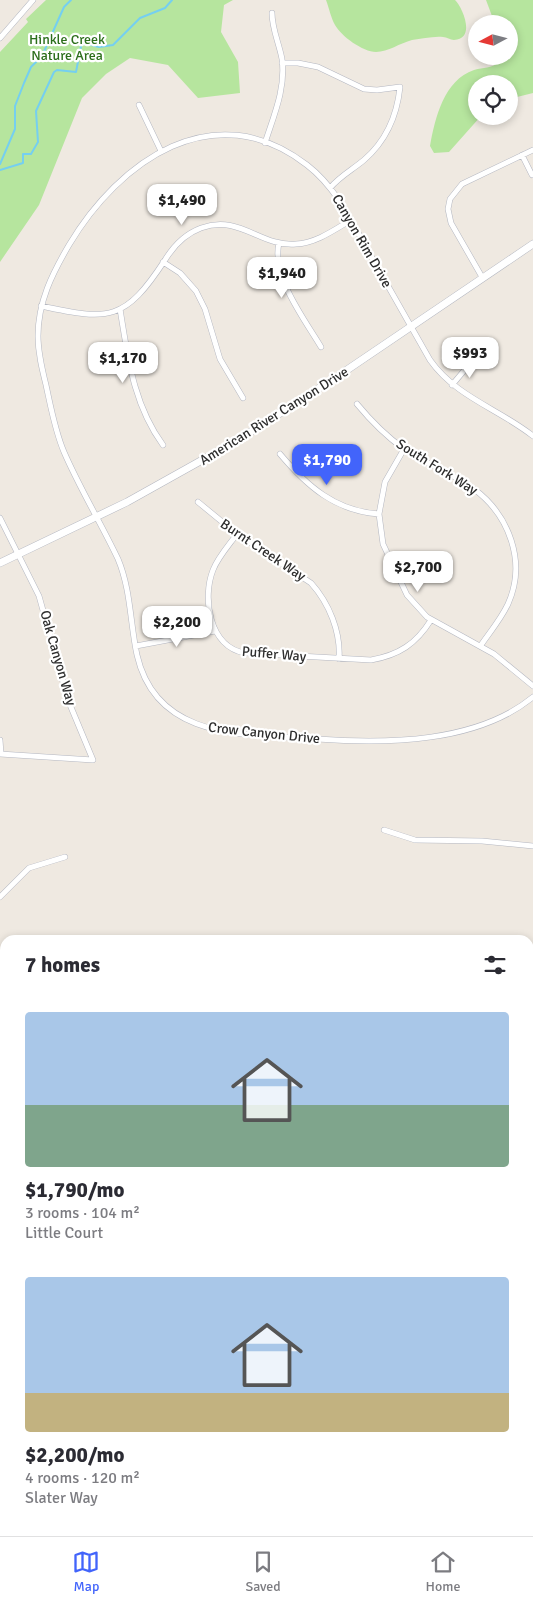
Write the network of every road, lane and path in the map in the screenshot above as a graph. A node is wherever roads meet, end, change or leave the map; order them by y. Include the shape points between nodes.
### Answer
1 (33, 0) edge
2 (272, 13) dead end
3 (0, 38) edge
4 (282, 63) junction
5 (139, 105) dead end
6 (265, 143) junction
7 (161, 150) junction
8 (533, 150) edge
9 (522, 155) junction
10 (532, 175) dead end
11 (330, 188) junction
12 (351, 220) junction
13 (278, 244) junction
14 (533, 244) edge
15 (163, 262) junction
16 (482, 277) junction
17 (41, 306) junction
18 (120, 309) junction
19 (411, 326) junction
20 (320, 347) dead end
21 (473, 360) dead end
22 (452, 385) junction
23 (243, 398) dead end
24 (357, 404) dead end
25 (533, 436) edge
26 (163, 445) dead end
27 (404, 449) junction
28 (280, 454) dead end
29 (198, 502) dead end
30 (379, 514) junction
31 (0, 518) edge
32 (97, 518) junction
33 (238, 534) junction
34 (19, 555) junction
35 (421, 560) dead end
36 (0, 563) edge
37 (396, 572) junction
38 (431, 620) junction
39 (214, 631) junction
40 (480, 645) junction
41 (136, 646) junction
42 (339, 659) junction
43 (533, 686) edge
44 (533, 697) edge
45 (0, 740) edge
46 (0, 754) edge
47 (384, 830) dead end
48 (533, 846) edge
49 (65, 857) dead end
50 (0, 897) edge

1 - 3 street
2 - 4 street
4 - 6 street via 282,88
4 - 11 street via 318,67 364,89 400,88 394,117 380,142
5 - 7 street
6 - 7 street, Canyon Rim Drive via 238,137 209,137
6 - 11 street, Canyon Rim Drive via 296,158
7 - 17 street, Canyon Rim Drive via 122,177 90,211 55,268
8 - 9 street
9 - 10 street
9 - 16 street via 462,184 450,199 451,223
11 - 12 street, Canyon Rim Drive
12 - 13 street via 313,241
12 - 19 street, Canyon Rim Drive
13 - 15 street via 238,226 212,225 195,230 180,240
13 - 20 street via 277,262 282,279
14 - 16 main road, American River Canyon Drive
15 - 18 street via 140,295
15 - 23 street via 196,291 220,359
16 - 19 main road, American River Canyon Drive
17 - 18 street via 86,315
17 - 32 street, Canyon Rim Drive via 38,346 54,422 64,452
18 - 26 street via 135,392 147,422
19 - 22 street via 430,360
19 - 32 main road, American River Canyon Drive via 238,440
21 - 22 street
22 - 25 street
24 - 27 street, South Fork Way
27 - 30 street via 385,482
27 - 40 street, South Fork Way via 473,488 498,513 510,535 516,567 511,595 501,616
28 - 30 street via 308,485 334,502 358,511
29 - 33 street, Burnt Creek Way
30 - 37 street via 383,544
31 - 34 street
32 - 34 main road, American River Canyon Drive
32 - 41 street, Crow Canyon Drive via 124,577
33 - 39 street via 218,560 211,577 209,595
33 - 42 street, Burnt Creek Way via 302,575 315,587 338,635
34 - 36 main road, American River Canyon Drive
34 - 46 street, Oak Canyon Way via 45,612 68,700 93,760
35 - 37 street
37 - 38 street via 413,603
38 - 40 street
38 - 42 street, Puffer Way via 418,639 398,652 371,660
39 - 41 street
39 - 42 street, Puffer Way via 226,646 240,652
40 - 43 street
41 - 44 street, Crow Canyon Drive via 145,677 162,702 191,723 221,732 360,741 445,734 496,721
45 - 46 street
47 - 48 street via 415,840 482,840
49 - 50 street via 29,868

